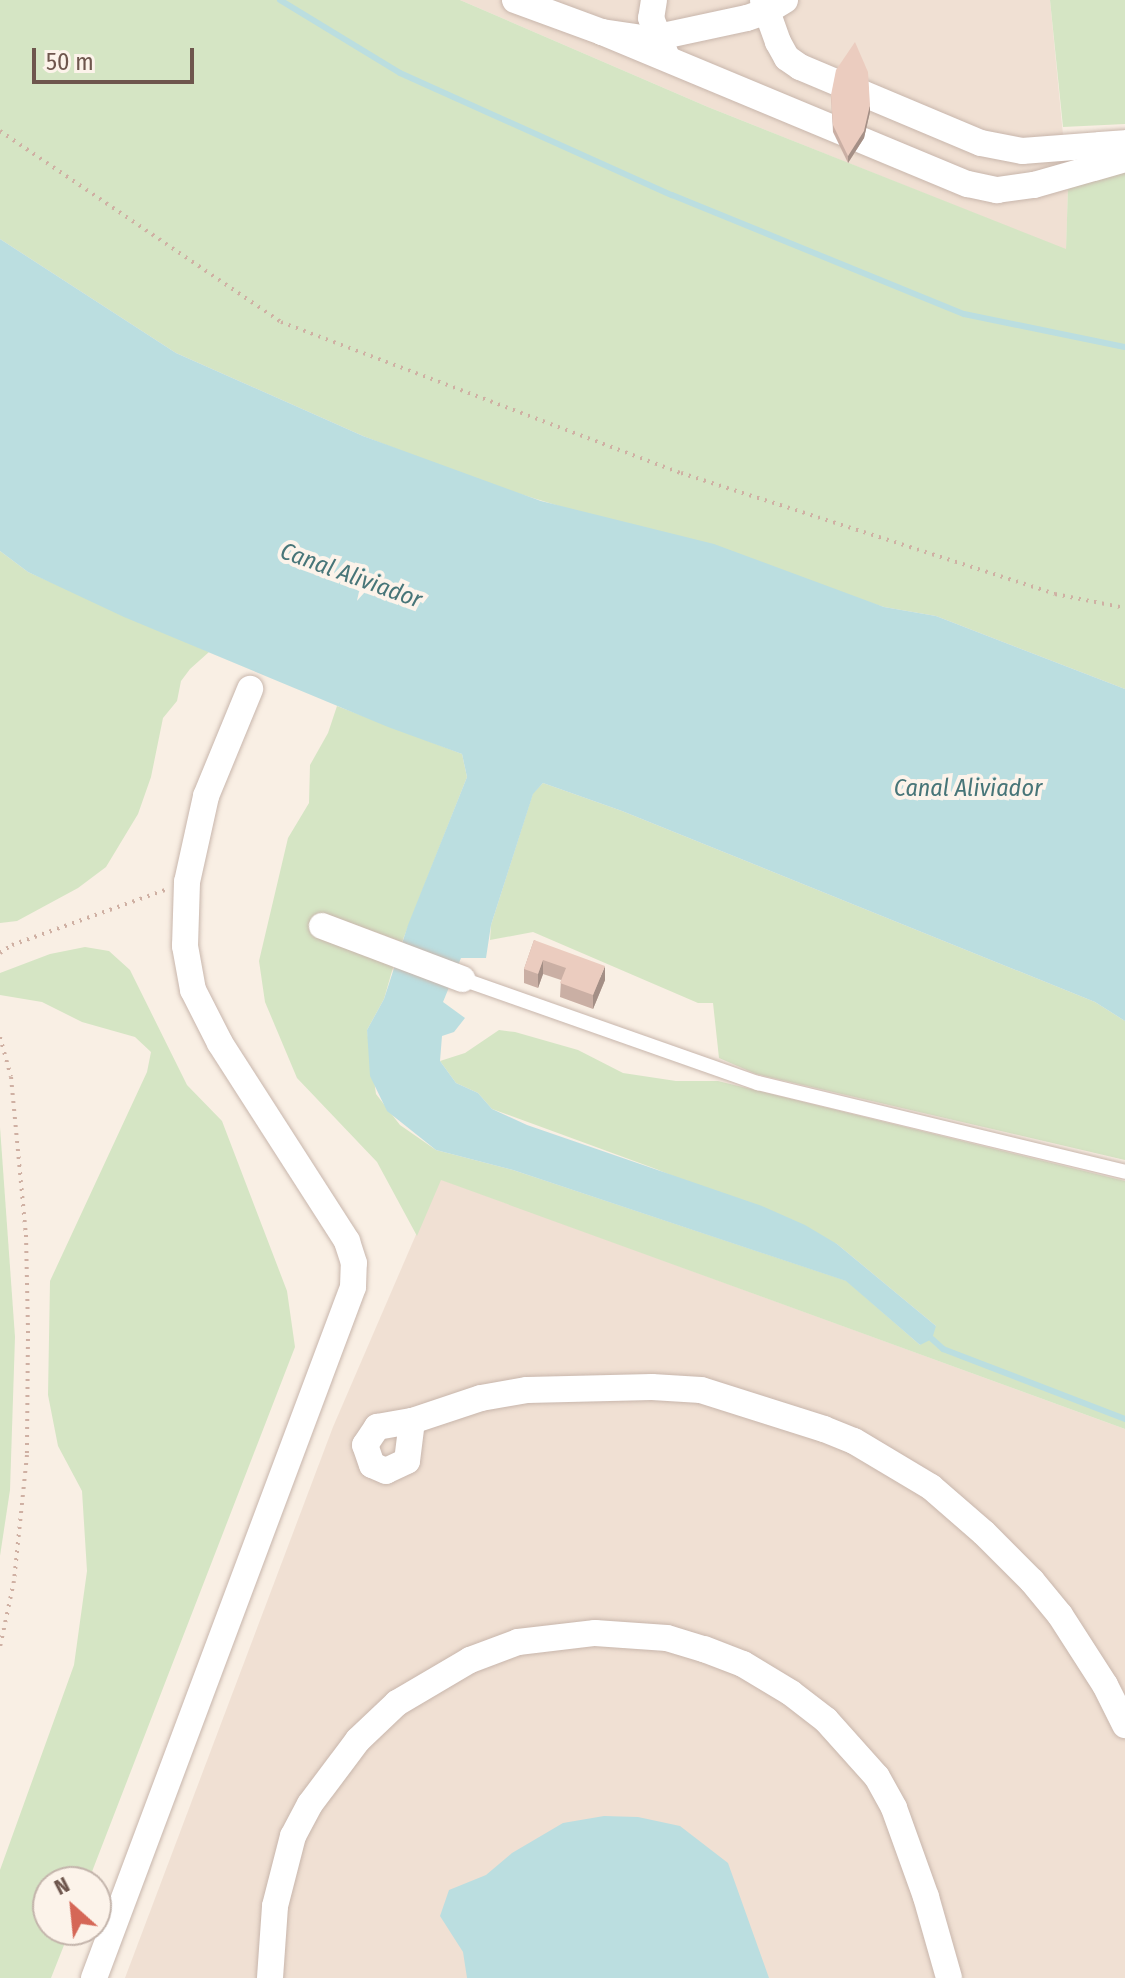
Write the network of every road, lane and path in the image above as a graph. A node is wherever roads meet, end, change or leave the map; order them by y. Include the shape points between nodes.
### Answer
1 (515, 0) edge
2 (654, 0) edge
3 (772, 4) edge
4 (662, 48) junction
5 (0, 131) edge
6 (1125, 143) edge
7 (1125, 159) edge
8 (1125, 608) edge
9 (250, 689) dead end
10 (187, 882) junction
11 (322, 926) dead end
12 (0, 953) edge
13 (462, 979) joint
14 (0, 1037) edge
15 (1125, 1172) edge
16 (412, 1421) dead end
17 (0, 1647) edge
18 (1125, 1725) edge
19 (94, 1978) edge
20 (270, 1978) edge
21 (949, 1978) edge

1 - 4 street
2 - 4 street via 651,18
3 - 4 street
3 - 6 street via 778,42 800,67 981,143 1022,151
4 - 7 street via 968,184 997,190 1034,185
5 - 8 path via 281,322 681,473 1055,594
9 - 10 street via 206,796
10 - 12 path
10 - 19 street via 185,946 193,990 220,1043 347,1241 354,1263 353,1287
11 - 13 street
13 - 15 lane via 758,1083
14 - 17 path via 11,1077 26,1235 28,1347 27,1455 14,1581
16 - 18 street via 481,1398 527,1390 652,1387 701,1390 834,1433 931,1487 1032,1581 1060,1615
20 - 21 street via 275,1906 293,1836 323,1784 358,1740 397,1703 470,1660 518,1642 595,1633 667,1638 704,1649 767,1678 826,1720 877,1777 894,1808

